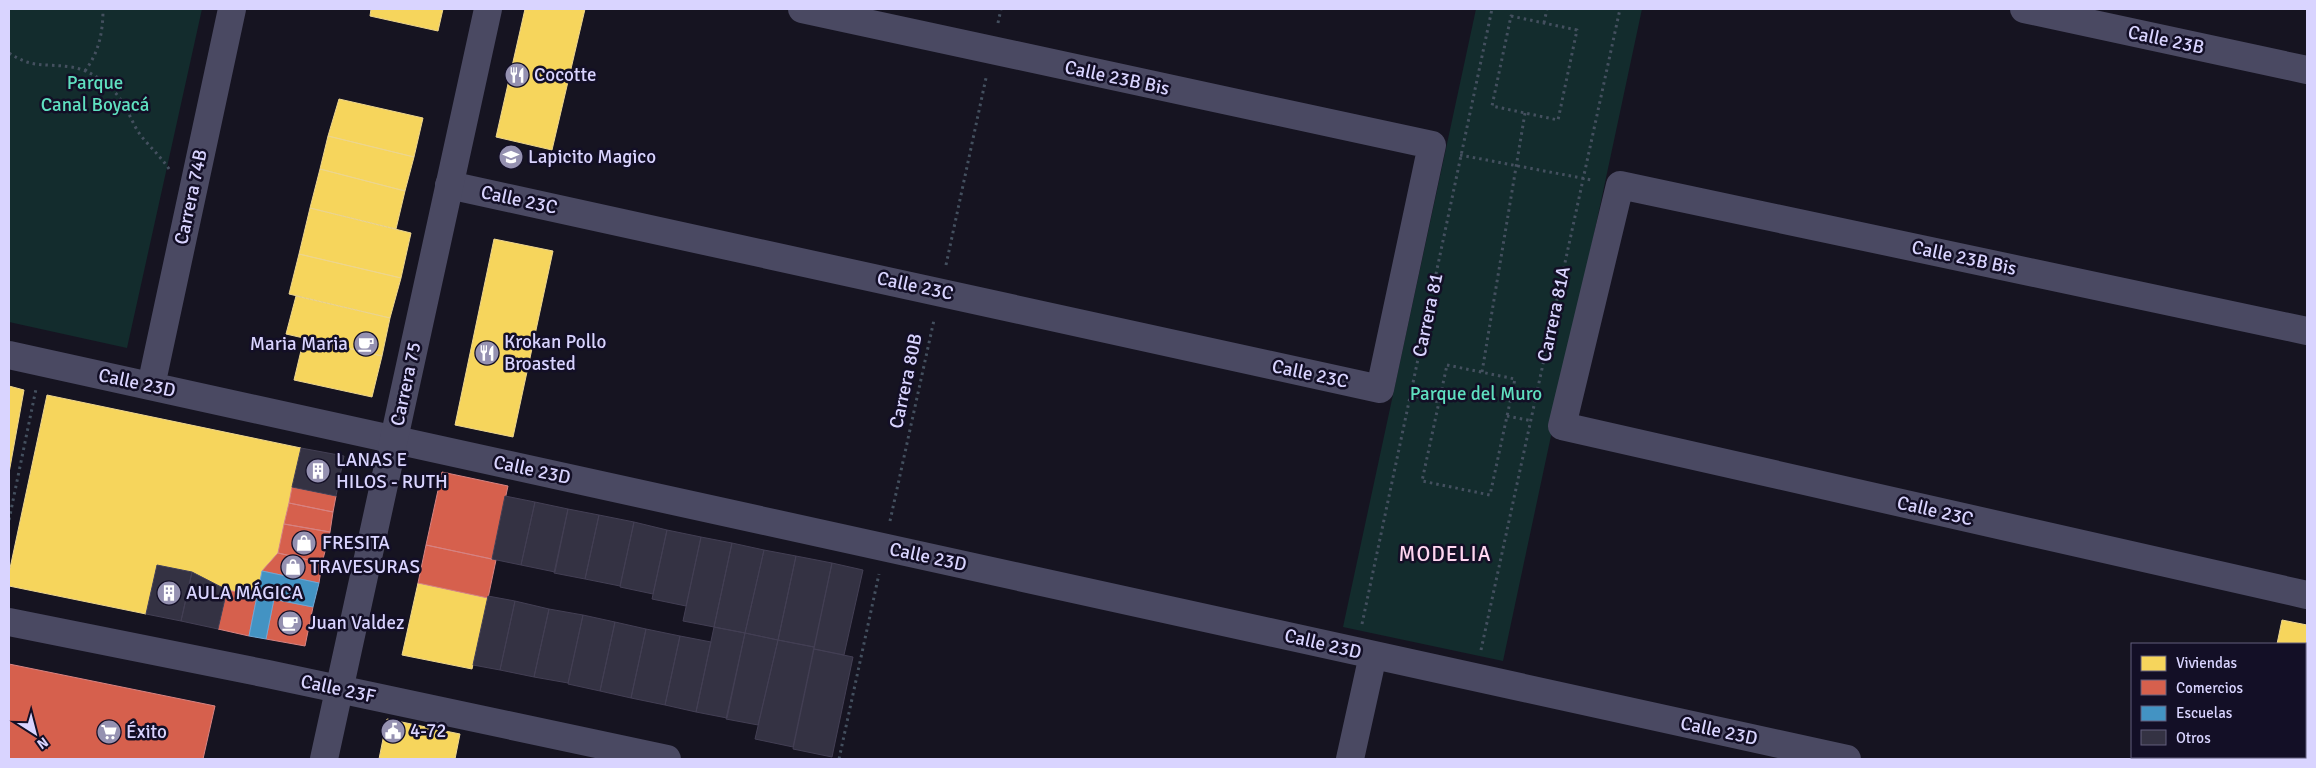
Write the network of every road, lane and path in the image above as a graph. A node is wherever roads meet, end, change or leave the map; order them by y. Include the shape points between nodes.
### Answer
1 (102, 9) edge
2 (232, 9) edge
3 (488, 9) edge
4 (802, 9) edge
5 (1001, 9) edge
6 (1492, 9) edge
7 (1547, 9) edge
8 (1620, 9) edge
9 (2024, 9) edge
10 (1544, 23) junction
11 (992, 51) junction
12 (9, 53) edge
13 (2307, 70) edge
14 (85, 71) junction
15 (1525, 113) junction
16 (1432, 145) junction
17 (1461, 156) junction
18 (1517, 166) junction
19 (170, 170) dead end
20 (1584, 178) junction
21 (449, 185) junction
22 (1620, 185) junction
23 (940, 292) junction
24 (2307, 331) edge
25 (9, 355) edge
26 (42, 362) junction
27 (1482, 372) junction
28 (151, 386) junction
29 (1380, 389) joint
30 (1411, 395) junction
31 (1439, 402) junction
32 (1562, 426) joint
33 (394, 439) junction
34 (9, 520) edge
35 (884, 548) junction
36 (2307, 595) edge
37 (9, 622) edge
38 (1365, 653) junction
39 (1475, 678) junction
40 (339, 690) junction
41 (324, 759) edge
42 (667, 759) edge
43 (839, 759) edge
44 (1350, 759) edge
45 (1847, 759) edge

1 - 14 path via 102,36 94,60
2 - 28 street, Carrera 74B
3 - 21 street, Carrera 75
4 - 11 street, Calle 23B Bis
5 - 11 path, Carrera 80B
6 - 17 path, Carrera 81
7 - 10 path
8 - 20 path, Carrera 81A
9 - 13 street, Calle 23B
10 - 15 path via 1511,16 1492,106
10 - 15 path via 1577,30 1558,120
11 - 16 street, Calle 23B Bis
11 - 23 path, Carrera 80B
12 - 14 path via 19,60 42,66
14 - 19 path via 105,82 122,101 142,136
15 - 18 path
16 - 17 path
16 - 29 street, Carrera 81
17 - 18 path
17 - 30 path, Carrera 81
18 - 20 path
18 - 27 path
20 - 22 path
20 - 39 path, Carrera 81A
21 - 23 street, Calle 23C
21 - 33 street, Carrera 75
22 - 24 street, Calle 23B Bis
22 - 32 street, Carrera 81A
23 - 29 street, Calle 23C
23 - 35 path, Carrera 80B
25 - 26 street, Calle 23D
26 - 28 street, Calle 23D
26 - 34 path
27 - 31 path via 1447,365
27 - 31 path via 1515,379 1490,495 1422,481
28 - 33 street, Calle 23D
30 - 31 path
30 - 38 path, Carrera 81
32 - 36 street, Calle 23C
33 - 35 street, Calle 23D
33 - 40 street, Carrera 75
35 - 38 street, Calle 23D
35 - 43 path, Carrera 80B
37 - 40 street, Calle 23F
38 - 39 street, Calle 23D
38 - 44 street
39 - 45 street, Calle 23D
40 - 41 street, Carrera 75
40 - 42 street, Calle 23F

